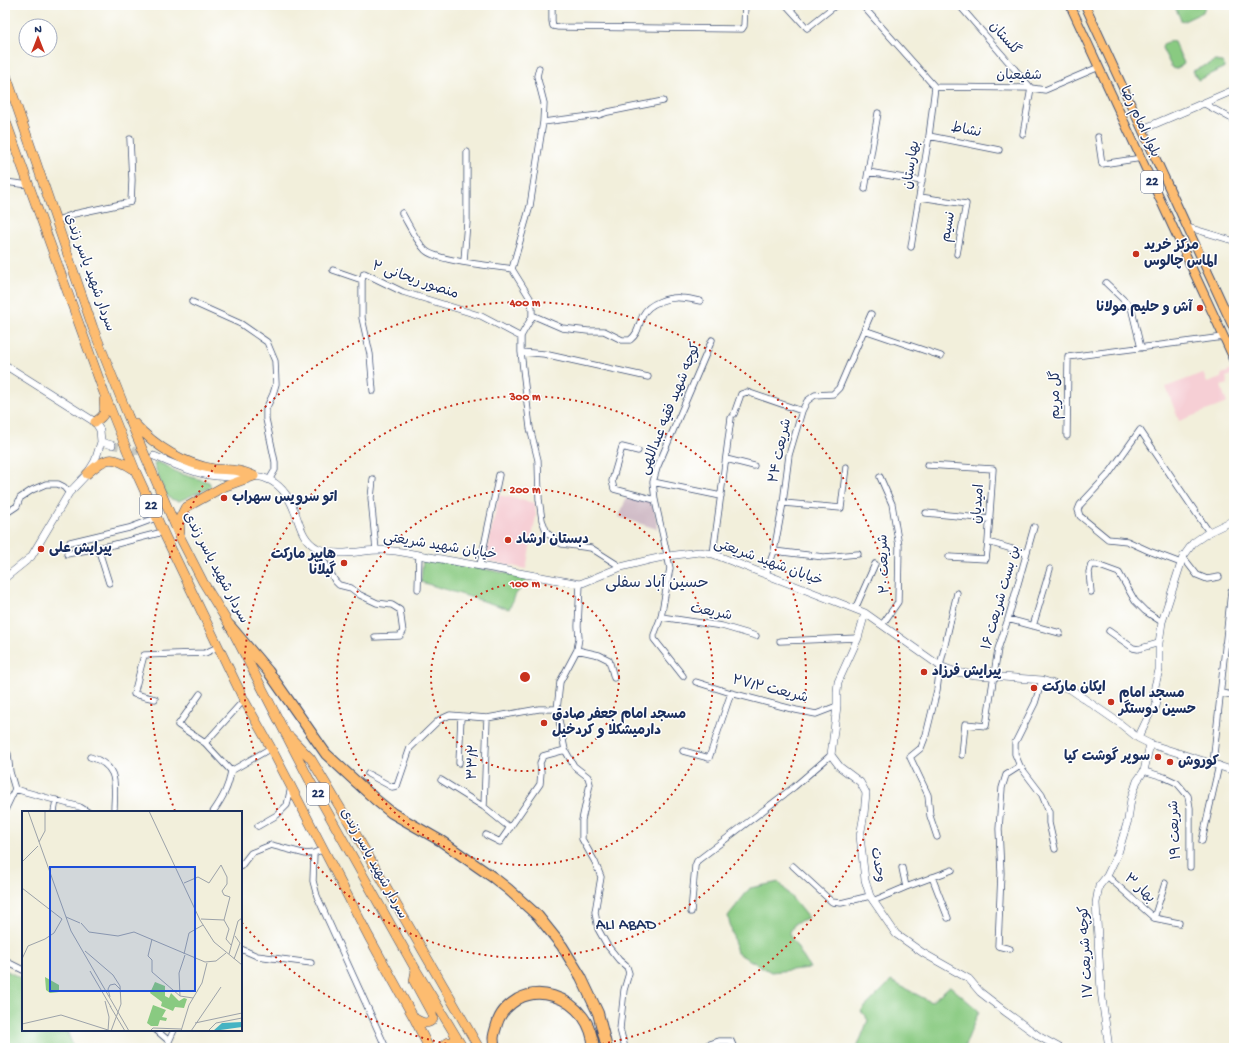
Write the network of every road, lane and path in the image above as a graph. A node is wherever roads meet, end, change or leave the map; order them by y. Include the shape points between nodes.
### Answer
1 (552, 5) edge
2 (745, 5) edge
3 (836, 5) edge
4 (862, 5) edge
5 (959, 5) edge
6 (1070, 5) edge
7 (1085, 5) edge
8 (787, 6) edge
9 (1099, 67) junction
10 (540, 68) dead end
11 (5, 72) edge
12 (1118, 75) junction
13 (1106, 80) junction
14 (935, 87) junction
15 (1031, 88) junction
16 (1234, 90) edge
17 (663, 101) dead end
18 (1204, 103) junction
19 (878, 112) dead end
20 (5, 119) edge
21 (1234, 120) edge
22 (544, 122) junction
23 (1143, 129) junction
24 (1023, 134) dead end
25 (929, 136) junction
26 (1098, 137) dead end
27 (130, 139) dead end
28 (999, 150) dead end
29 (467, 152) dead end
30 (1142, 158) junction
31 (868, 172) junction
32 (922, 181) junction
33 (5, 182) edge
34 (29, 185) junction
35 (865, 189) dead end
36 (920, 197) junction
37 (402, 213) dead end
38 (55, 221) junction
39 (1188, 227) junction
40 (1234, 240) edge
41 (912, 247) dead end
42 (957, 254) dead end
43 (464, 261) junction
44 (512, 269) junction
45 (333, 270) dead end
46 (362, 280) junction
47 (1106, 283) dead end
48 (700, 301) dead end
49 (192, 302) dead end
50 (871, 314) dead end
51 (532, 315) junction
52 (1234, 329) edge
53 (864, 330) junction
54 (1222, 337) junction
55 (521, 338) junction
56 (712, 340) dead end
57 (1141, 348) junction
58 (521, 352) junction
59 (941, 356) dead end
60 (1234, 359) edge
61 (5, 365) edge
62 (1234, 366) edge
63 (648, 377) dead end
64 (374, 391) dead end
65 (104, 393) junction
66 (802, 411) junction
67 (128, 416) junction
68 (96, 422) junction
69 (1068, 436) dead end
70 (101, 442) junction
71 (112, 445) tunnel mouth
72 (638, 451) dead end
73 (154, 456) tunnel mouth
74 (726, 459) junction
75 (927, 465) dead end
76 (754, 466) dead end
77 (846, 467) dead end
78 (135, 470) junction
79 (87, 474) junction
80 (499, 475) dead end
81 (254, 476) junction
82 (880, 477) dead end
83 (373, 479) dead end
84 (269, 480) junction
85 (653, 482) junction
86 (69, 493) junction
87 (721, 496) junction
88 (655, 500) junction
89 (782, 503) junction
90 (926, 513) dead end
91 (5, 514) edge
92 (156, 518) junction
93 (990, 519) junction
94 (1234, 520) edge
95 (1034, 526) dead end
96 (162, 532) junction
97 (1209, 532) junction
98 (181, 539) junction
99 (70, 542) dead end
100 (988, 542) junction
101 (98, 548) junction
102 (317, 548) junction
103 (376, 550) junction
104 (774, 551) junction
105 (1026, 553) junction
106 (67, 554) dead end
107 (714, 554) junction
108 (858, 554) dead end
109 (419, 555) junction
110 (668, 556) junction
111 (949, 557) dead end
112 (1182, 560) junction
113 (875, 564) dead end
114 (480, 565) junction
115 (621, 567) junction
116 (1050, 569) dead end
117 (766, 574) junction
118 (1219, 577) dead end
119 (5, 578) edge
120 (109, 583) dead end
121 (580, 584) junction
122 (418, 589) dead end
123 (1231, 591) dead end
124 (1091, 592) dead end
125 (957, 593) dead end
126 (855, 609) junction
127 (865, 613) junction
128 (661, 617) junction
129 (1008, 619) junction
130 (1162, 622) junction
131 (882, 625) junction
132 (230, 626) junction
133 (1033, 626) junction
134 (1109, 631) dead end
135 (1060, 633) dead end
136 (756, 636) dead end
137 (375, 637) dead end
138 (858, 638) junction
139 (780, 642) dead end
140 (1159, 643) junction
141 (1226, 644) junction
142 (1234, 645) edge
143 (218, 647) junction
144 (577, 650) junction
145 (940, 666) junction
146 (683, 676) dead end
147 (994, 676) junction
148 (614, 678) dead end
149 (1042, 680) junction
150 (696, 682) dead end
151 (731, 693) junction
152 (1220, 693) junction
153 (200, 694) dead end
154 (1234, 695) edge
155 (155, 699) dead end
156 (244, 700) junction
157 (837, 706) junction
158 (558, 709) junction
159 (461, 716) junction
160 (487, 718) junction
161 (282, 728) junction
162 (1138, 738) junction
163 (205, 743) junction
164 (1150, 744) junction
165 (271, 748) junction
166 (565, 750) junction
167 (5, 751) edge
168 (684, 751) dead end
169 (831, 755) junction
170 (962, 755) dead end
171 (90, 757) dead end
172 (459, 763) dead end
173 (1216, 764) junction
174 (1020, 766) junction
175 (231, 771) junction
176 (1144, 771) junction
177 (1234, 771) edge
178 (368, 774) dead end
179 (441, 780) dead end
180 (292, 787) junction
181 (15, 789) junction
182 (56, 800) junction
183 (484, 807) junction
184 (5, 810) edge
185 (54, 811) edge
186 (86, 811) edge
187 (114, 811) edge
188 (214, 811) edge
189 (258, 826) dead end
190 (510, 828) junction
191 (486, 835) dead end
192 (937, 837) dead end
193 (1202, 841) dead end
194 (1055, 849) dead end
195 (324, 851) junction
196 (314, 853) junction
197 (242, 865) edge
198 (793, 866) dead end
199 (1190, 866) dead end
200 (902, 868) dead end
201 (952, 870) dead end
202 (1107, 876) junction
203 (932, 877) junction
204 (1165, 883) dead end
205 (906, 887) junction
206 (872, 898) junction
207 (691, 912) dead end
208 (948, 918) dead end
209 (1154, 918) junction
210 (1179, 923) dead end
211 (242, 949) edge
212 (1010, 949) dead end
213 (5, 961) edge
214 (311, 963) dead end
215 (22, 970) edge
216 (416, 970) junction
217 (414, 1018) junction
218 (157, 1031) edge
219 (174, 1031) edge
220 (169, 1041) junction
221 (167, 1048) edge
222 (386, 1048) edge
223 (429, 1048) edge
224 (444, 1048) edge
225 (463, 1048) edge
226 (479, 1048) edge
227 (495, 1048) edge
228 (594, 1048) edge
229 (607, 1048) edge
230 (624, 1048) edge
231 (698, 1048) edge
232 (734, 1048) edge
233 (1060, 1048) edge
234 (1109, 1048) edge

1 - 2 street via 553,26 558,27 742,29
3 - 8 street via 807,28
4 - 14 street
5 - 15 street, گلستان
6 - 9 main road, بلوار امام رضا / 22
7 - 12 main road, بلوار امام رضا
9 - 13 main road, بلوار امام رضا / 22
9 - 15 street, شفیعیان via 1045,90
10 - 22 street via 537,76 544,103
11 - 38 highway, سردار شهید یاسر زندی / 22
12 - 13 main road
12 - 23 main road, بلوار امام رضا
13 - 30 main road, بلوار امام رضا / 22
14 - 15 street, شفیعیان
14 - 25 street, بهارستان
15 - 24 street
16 - 18 street
17 - 22 street via 599,115
18 - 21 street
18 - 23 street
19 - 31 street
20 - 34 highway, سردار شهید یاسر زندی / 22
22 - 44 street via 530,206
23 - 39 main road, بلوار امام رضا
25 - 28 street, نشاط
25 - 32 street, بهارستان
26 - 30 street via 1102,164
27 - 38 street via 131,202 74,214
29 - 43 street
30 - 54 main road, بلوار امام رضا / 22
31 - 32 street
31 - 35 street
32 - 36 street, بهارستان
33 - 34 street
34 - 65 highway, سردار شهید یاسر زندی / 22
36 - 41 street, بهارستان
36 - 42 street, نسیم via 966,204
37 - 43 street via 415,238 426,251 442,258
38 - 67 highway, سردار شهید یاسر زندی / 22
39 - 40 street
39 - 52 main road, بلوار امام رضا
43 - 44 street
44 - 51 street via 530,298
45 - 46 street
46 - 55 street, منصور ریحانی ۲ via 364,273 403,292 481,316
46 - 64 street, منصور ریحانی ۲ via 362,318 370,354
47 - 57 street via 1131,307
48 - 51 street via 680,298 664,300 649,307 636,336 630,340 622,340 604,331 562,328
49 - 84 street via 241,324 267,342 275,361 276,384 266,409 275,462 275,470
50 - 53 street, شریعت ۲۴
51 - 55 street
53 - 59 street
53 - 66 street, شریعت ۲۴ via 839,388 833,394 815,395 807,401
54 - 57 street
54 - 60 main road, بلوار امام رضا / 22
54 - 62 street
55 - 58 street
56 - 85 street, کوچه شهید فقیه عبداللهی
57 - 69 street, گل مریم via 1068,357
58 - 63 street via 544,354
58 - 115 street via 530,428 538,460 542,520 547,533 562,544 591,548
61 - 68 street
65 - 68 highway via 105,411
65 - 78 highway, سردار شهید یاسر زندی / 22
66 - 74 street via 747,392 742,394 733,416
66 - 89 street, شریعت ۲۴ via 789,455
67 - 81 highway via 146,436 172,454 214,469 239,471
67 - 98 highway, سردار شهید یاسر زندی / 22
68 - 70 street
70 - 71 street
70 - 79 street via 95,461
72 - 88 street via 622,447 612,481 614,489
73 - 81 street via 208,475
74 - 76 street
74 - 87 street
75 - 93 street, امیدیان via 993,469
77 - 89 street via 841,508
78 - 79 highway via 115,459 99,463
78 - 92 highway, سردار شهید یاسر زندی / 22
79 - 86 street
80 - 114 street
81 - 84 street
81 - 98 highway via 224,487 185,508 179,520
82 - 131 street, شریعت ۲۰ via 892,504 899,546 898,602
83 - 103 street via 371,498
84 - 102 street via 282,489 303,533
85 - 87 street
85 - 88 street, کوچه شهید فقیه عبداللهی
86 - 91 street via 58,484 46,484 20,498 17,506
86 - 119 street via 31,557
87 - 107 street
88 - 110 street, کوچه شهید فقیه عبداللهی
89 - 104 street, شریعت ۲۴
90 - 93 street
92 - 96 highway, سردار شهید یاسر زندی / 22
92 - 99 street via 130,528
93 - 100 street, امیدیان
94 - 97 street
95 - 105 street, بن بست شریعت ۱۶
96 - 101 street
96 - 143 highway, سردار شهید یاسر زندی / 22
97 - 112 street via 1193,543
97 - 112 street via 1140,430 1108,475 1078,510 1080,516 1108,539 1127,541 1149,551
98 - 132 highway, سردار شهید یاسر زندی / 22
100 - 105 street, امیدیان
100 - 111 street via 986,559
101 - 106 street
101 - 120 street
102 - 103 street, خیابان شهید شریعتی via 345,554
102 - 137 street via 339,585 351,588 377,603 392,605 400,610 403,632 400,636
103 - 109 street, خیابان شهید شریعتی
104 - 108 street via 824,557
104 - 117 street, شریعت ۲۴
105 - 129 street, بن بست شریعت ۱۶
107 - 110 street, خیابان شهید شریعتی via 699,552
107 - 117 street, خیابان شهید شریعتی
109 - 114 street, خیابان شهید شریعتی
109 - 122 street
110 - 115 street, خیابان شهید شریعتی
110 - 128 street, کوچه شهید فقیه عبداللهی via 670,568
112 - 118 street via 1197,575 1207,579
112 - 130 street
113 - 126 street
114 - 121 street, خیابان شهید شریعتی
115 - 121 street, خیابان شهید شریعتی
116 - 133 street
117 - 126 street, خیابان شهید شریعتی
121 - 144 street
123 - 141 street
124 - 130 street via 1091,565 1119,573 1134,601
125 - 145 street
126 - 127 street, خیابان شهید شریعتی
127 - 131 street, خیابان شهید شریعتی
127 - 138 street
128 - 136 street, شریعت via 722,626
128 - 146 street, کوچه شهید فقیه عبداللهی via 654,639
129 - 133 street
129 - 147 street, بن بست شریعت ۱۶ via 998,649
130 - 140 street
131 - 145 street, خیابان شهید شریعتی
132 - 161 highway, سردار شهید یاسر زندی / 22
132 - 229 highway via 268,671 326,754 392,813 441,841 508,889 538,916 562,946 581,977 598,1013
133 - 135 street
134 - 140 street via 1133,648
138 - 139 street
138 - 157 street via 838,682
140 - 162 street via 1159,670 1154,695 1157,703
141 - 142 street
141 - 152 street
143 - 155 street via 205,653 144,655 134,694
143 - 156 highway, سردار شهید یاسر زندی / 22
144 - 148 street via 609,660
144 - 158 street via 560,682
145 - 147 street, خیابان شهید شریعتی via 956,672
145 - 192 street via 926,735 921,748 910,757 928,795 930,816
147 - 149 street, خیابان شهید شریعتی
147 - 170 street, بن بست شریعت ۱۶ via 986,726 965,724
149 - 162 street, خیابان شهید شریعتی via 1070,689
149 - 174 street via 1035,703 1015,743 1015,754
150 - 151 street, شریعت ۲۷/۲
151 - 157 street, شریعت ۲۷/۲ via 816,714
151 - 168 street via 709,758
152 - 154 street
152 - 173 street
153 - 163 street via 178,725
156 - 163 street
156 - 165 highway, سردار شهید یاسر زندی / 22
157 - 169 street
158 - 160 street via 538,709
158 - 166 street
159 - 160 street
159 - 172 street
159 - 178 street via 450,715 439,720 410,748 397,786 392,787
160 - 183 street, ۳۳/۲
161 - 216 highway, سردار شهید یاسر زندی / 22
161 - 226 highway via 311,759
162 - 164 street, خیابان شهید شریعتی
163 - 175 street
164 - 173 street, خیابان شهید شریعتی
164 - 176 street, کوچه شریعت ۱۷
165 - 175 street
165 - 180 highway, سردار شهید یاسر زندی / 22
166 - 190 street via 543,756 540,763 540,784
166 - 230 street via 574,766 588,778 590,784 582,820 582,840 601,877 596,912 598,929 629,973 624,990 620,1029
167 - 181 street via 8,754
169 - 206 street, وحدت via 840,767 860,782 866,793 860,836 865,880
169 - 207 street via 698,861 695,866
171 - 187 street via 104,763 114,776
173 - 177 street, خیابان شهید شریعتی
173 - 193 street
174 - 194 street via 1042,795 1049,812
174 - 212 street via 1006,775 1002,788 999,829 1001,873 998,946
175 - 188 street via 224,796
176 - 199 street, شریعت ۱۹ via 1177,783 1188,796
176 - 202 street, کوچه شریعت ۱۷ via 1137,781 1118,853
179 - 183 street
180 - 189 street via 287,805
180 - 195 highway, سردار شهید یاسر زندی / 22
181 - 182 street
181 - 184 street
182 - 185 street
182 - 186 street
183 - 190 street
190 - 191 street via 500,842
195 - 196 street
195 - 217 highway, سردار شهید یاسر زندی / 22
196 - 197 street via 306,854 271,845 251,853
196 - 222 street via 313,881 317,896
198 - 206 street via 832,902
200 - 205 street
201 - 203 street
202 - 209 street, بهار ۳
202 - 234 street, کوچه شریعت ۱۷ via 1099,886 1096,902 1101,991
203 - 205 street
203 - 208 street
204 - 209 street
205 - 206 street
206 - 233 street, وحدت via 896,934 968,979 1007,1013
209 - 210 street, بهار ۳
211 - 214 street via 257,956
213 - 215 street
216 - 217 highway via 414,981 433,1019 427,1023
216 - 225 highway, سردار شهید یاسر زندی / 22
217 - 223 highway, سردار شهید یاسر زندی / 22
218 - 220 street
219 - 220 street
220 - 221 street
224 - 225 highway via 446,1044 455,1042
227 - 228 highway via 493,1038 499,1018 510,1004 523,996 538,993 554,996 571,1005 584,1017 593,1038
231 - 232 street via 719,1041 731,1041

